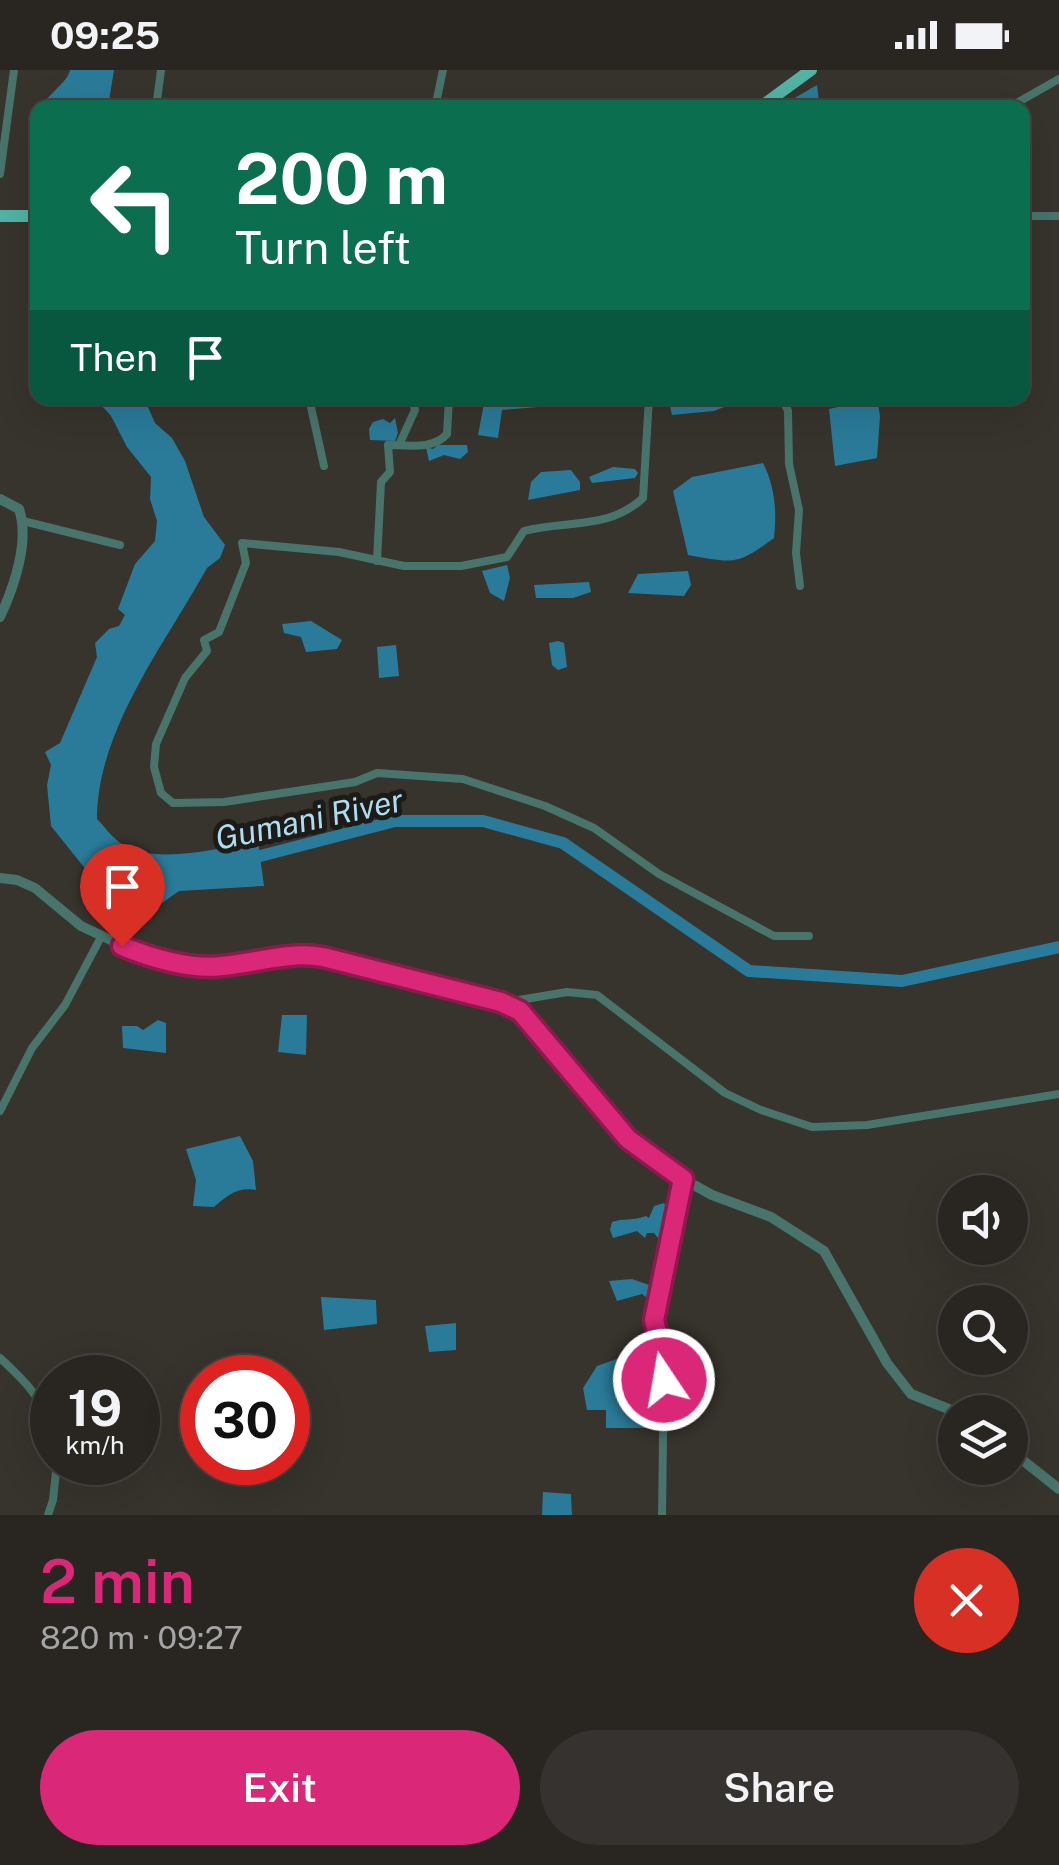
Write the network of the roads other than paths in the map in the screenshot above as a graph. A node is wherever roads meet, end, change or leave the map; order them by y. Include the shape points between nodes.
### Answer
1 (14, 70) edge
2 (161, 70) edge
3 (442, 70) edge
4 (811, 70) edge
5 (1059, 78) edge
6 (157, 100) edge
7 (436, 100) edge
8 (769, 100) edge
9 (1022, 100) edge
10 (0, 174) edge
11 (0, 216) edge
12 (30, 216) edge
13 (1030, 216) edge
14 (1059, 216) edge
15 (311, 405) edge
16 (414, 405) edge
17 (448, 405) edge
18 (650, 405) edge
19 (785, 405) edge
20 (399, 445) junction
21 (324, 466) dead end
22 (0, 499) edge
23 (24, 521) junction
24 (120, 545) dead end
25 (378, 561) junction
26 (800, 586) dead end
27 (0, 617) edge
28 (0, 878) edge
29 (809, 936) dead end
30 (102, 938) junction
31 (501, 1002) junction
32 (1059, 1094) edge
33 (0, 1110) edge
34 (683, 1179) junction
35 (0, 1358) edge
36 (30, 1386) edge
37 (938, 1405) edge
38 (1028, 1464) edge
39 (55, 1485) edge
40 (1059, 1489) edge
41 (48, 1515) edge
42 (662, 1515) edge

1 - 10 street
2 - 6 street
3 - 7 street
4 - 8 main road
5 - 9 street
11 - 12 main road
13 - 14 street
15 - 21 street
16 - 20 street
17 - 20 street via 447,434 440,442
18 - 25 street via 643,498 630,510 582,526 568,522 524,531 507,556 474,563
19 - 26 street via 799,510
20 - 25 street via 388,445 390,472 380,482
22 - 23 street via 19,508
23 - 24 street
23 - 27 street via 13,589
25 - 29 street via 242,544 246,563 219,632 204,640 208,650 186,678 156,744 161,793 173,803 224,802 377,773 463,779 594,828 658,874 774,936
28 - 30 street via 35,888
30 - 31 street via 143,955 219,967 303,954 343,960
30 - 33 street
31 - 32 street via 568,992 597,996 724,1093 812,1127 868,1125
31 - 34 street via 520,1011 628,1139
34 - 37 street via 771,1217 824,1252 886,1362 910,1394
34 - 42 street via 653,1328 664,1361
35 - 36 street
38 - 40 street
39 - 41 street

